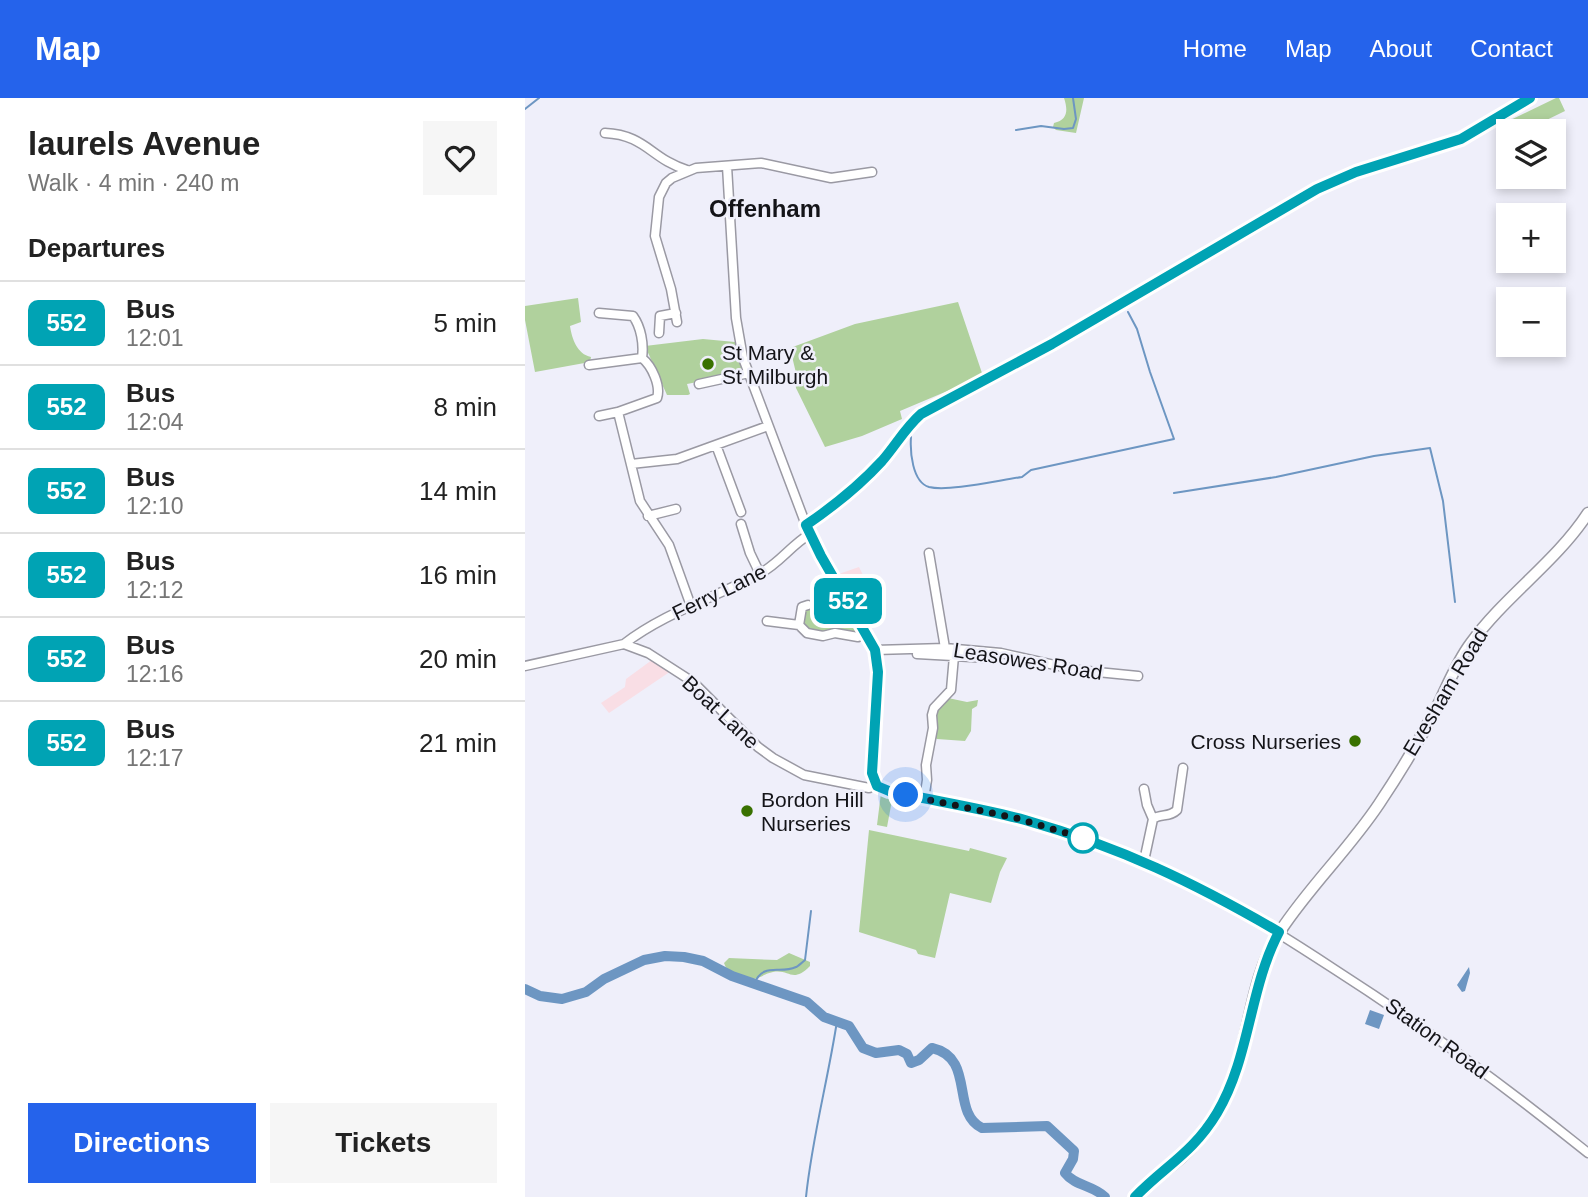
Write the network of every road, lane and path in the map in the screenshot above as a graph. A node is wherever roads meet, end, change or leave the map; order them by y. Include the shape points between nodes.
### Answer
1 (1529, 98) edge
2 (605, 133) dead end
3 (670, 165) junction
4 (727, 166) junction
5 (687, 170) junction
6 (872, 172) dead end
7 (672, 178) junction
8 (599, 313) dead end
9 (659, 333) dead end
10 (642, 358) junction
11 (589, 365) dead end
12 (749, 373) junction
13 (699, 384) dead end
14 (618, 412) junction
15 (599, 416) dead end
16 (768, 426) junction
17 (716, 445) junction
18 (631, 464) junction
19 (675, 509) dead end
20 (741, 512) dead end
21 (1588, 513) edge
22 (648, 516) junction
23 (741, 524) dead end
24 (806, 525) junction
25 (810, 534) junction
26 (929, 553) dead end
27 (760, 574) junction
28 (691, 606) junction
29 (802, 606) dead end
30 (767, 621) dead end
31 (799, 625) junction
32 (866, 633) junction
33 (624, 644) junction
34 (945, 648) junction
35 (875, 650) junction
36 (917, 653) dead end
37 (954, 656) junction
38 (989, 658) dead end
39 (525, 666) edge
40 (1138, 676) dead end
41 (1183, 768) dead end
42 (874, 783) junction
43 (1144, 789) dead end
44 (924, 799) junction
45 (1153, 818) junction
46 (1144, 861) junction
47 (1279, 932) junction
48 (1588, 1153) edge
49 (1135, 1197) edge

1 - 24 street via 1461,139 1317,189 1052,344 921,414 856,487
2 - 3 street via 632,137
3 - 5 street
3 - 7 street
4 - 5 street
4 - 6 street via 761,163 831,178
4 - 12 street via 737,330
5 - 7 street
7 - 9 street via 659,197 655,236 677,318 660,316
8 - 10 street via 633,316
10 - 11 street
10 - 14 street via 658,385 658,395
12 - 13 street via 725,383
12 - 16 street
14 - 15 street
14 - 18 street
16 - 17 street
16 - 24 street
17 - 18 street via 671,460
17 - 20 street
18 - 22 street
19 - 22 street
21 - 47 main road, Evesham Road via 1469,645 1380,803
22 - 28 street via 669,545
23 - 27 street
24 - 25 street
25 - 27 street, Ferry Lane
25 - 32 street
26 - 34 street
27 - 28 street, Ferry Lane
28 - 33 street, Ferry Lane
29 - 31 street
30 - 31 street
31 - 32 street via 807,633 823,636
32 - 35 street
33 - 39 street
33 - 42 street, Boat Lane via 648,653 693,682 758,747 804,775 869,788
34 - 35 street, Leasowes Road
34 - 40 street, Leasowes Road
35 - 42 street
36 - 37 street
37 - 38 street
37 - 44 street via 951,690 932,715
41 - 45 street via 1177,810
42 - 44 street, Station Road via 884,790
43 - 45 street
44 - 46 street, Station Road via 1027,821
45 - 46 street
46 - 47 street, Station Road
47 - 48 street, Station Road via 1447,1044
47 - 49 main road via 1254,998 1235,1073 1218,1111 1188,1151

